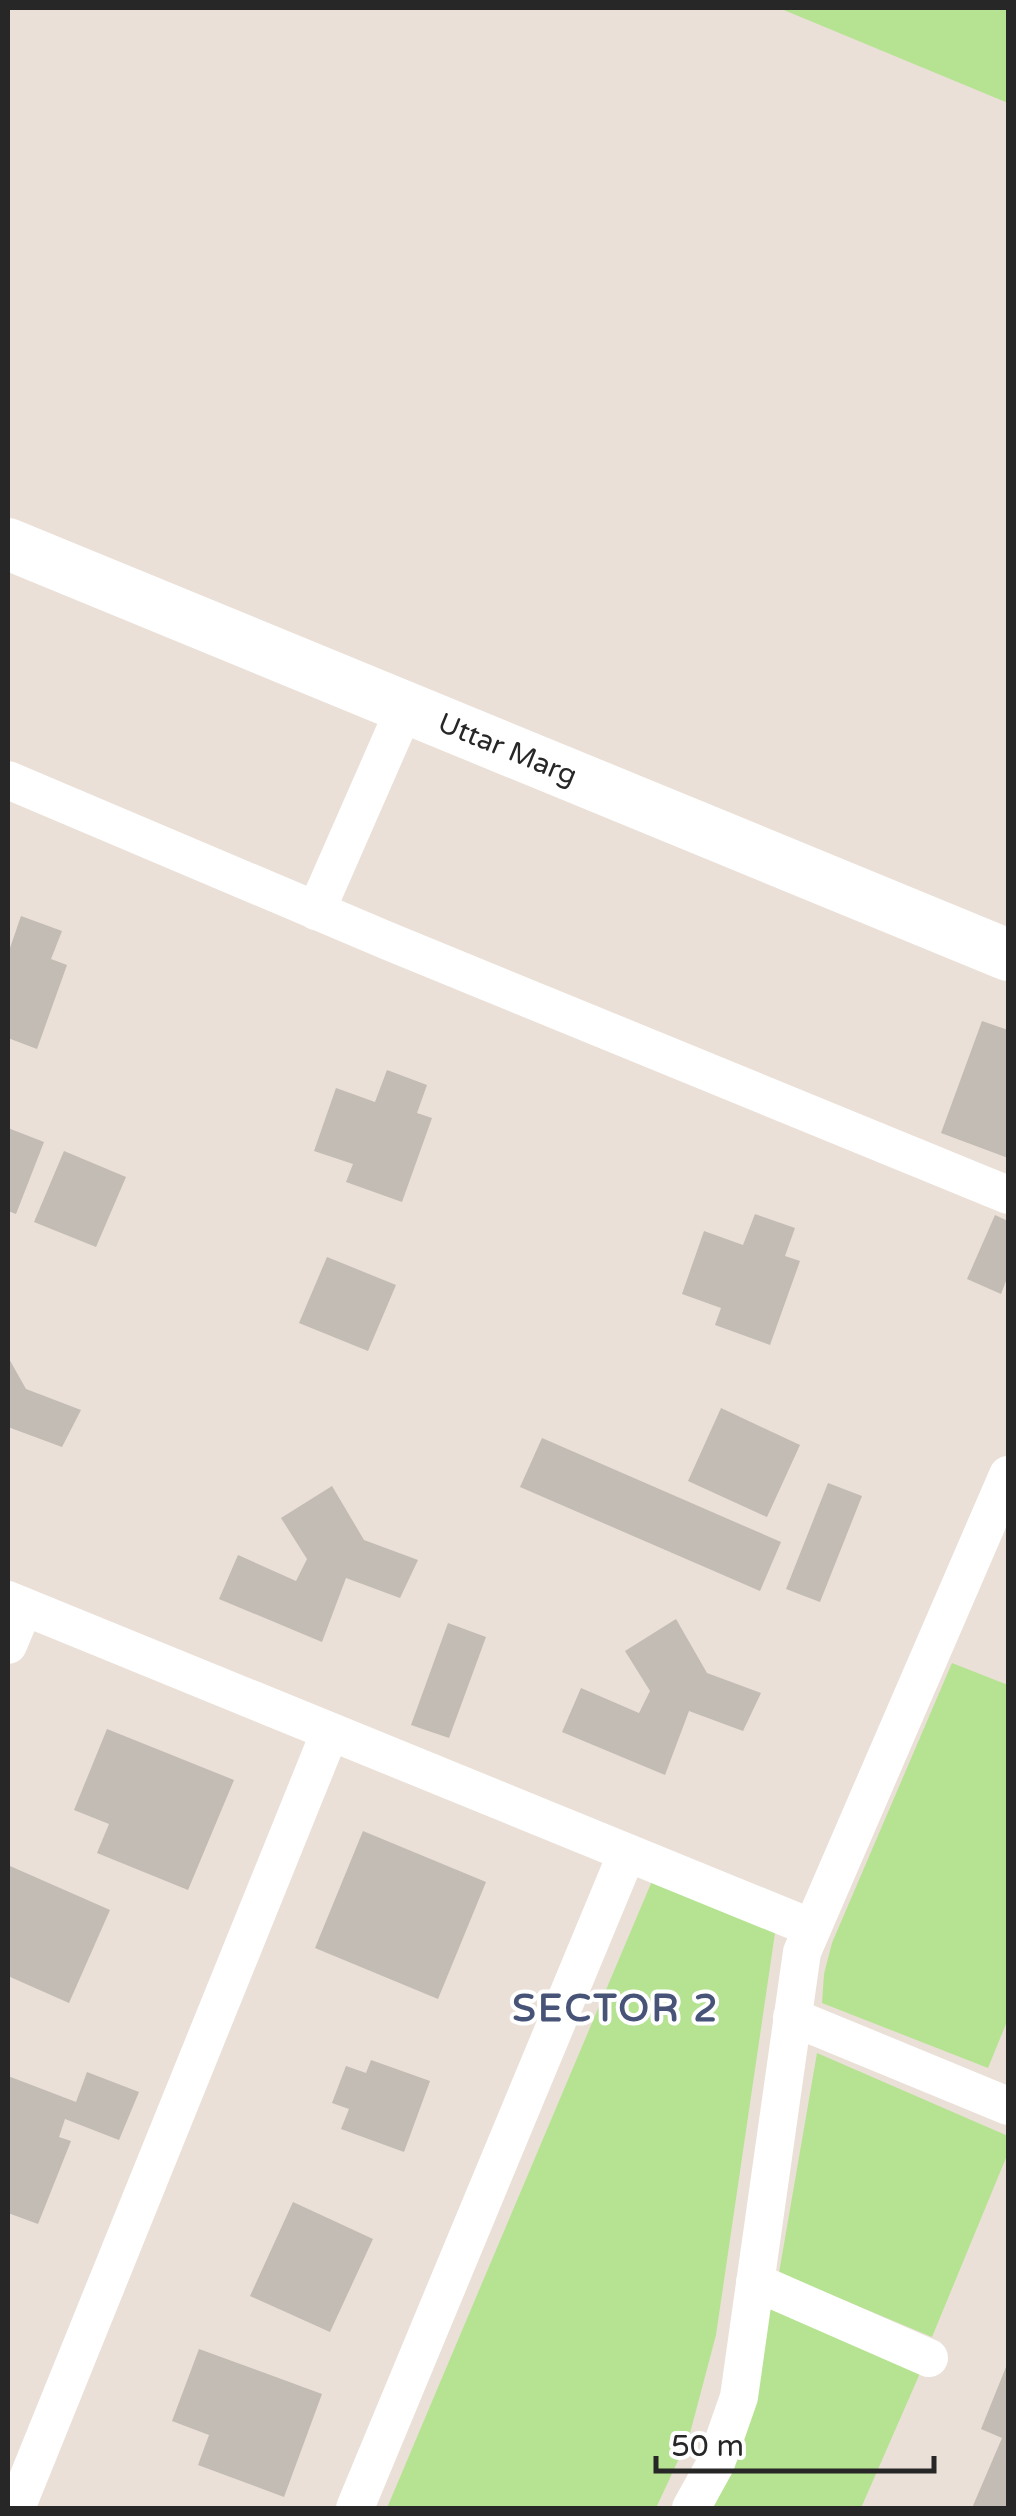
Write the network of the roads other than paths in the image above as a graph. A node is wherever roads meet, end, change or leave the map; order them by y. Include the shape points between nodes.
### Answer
1 (8, 544) edge
2 (405, 708) junction
3 (8, 780) edge
4 (316, 911) junction
5 (1008, 956) edge
6 (1008, 1195) edge
7 (1008, 1475) edge
8 (16, 1604) edge
9 (8, 1645) edge
10 (330, 1732) junction
11 (628, 1853) junction
12 (812, 1928) junction
13 (792, 2017) junction
14 (1008, 2106) edge
15 (755, 2282) junction
16 (929, 2358) dead end
17 (16, 2508) edge
18 (355, 2508) edge
19 (692, 2508) edge

1 - 2 main road, Uttar Marg
2 - 4 street
2 - 5 main road, Uttar Marg
3 - 4 street
4 - 6 street
7 - 12 street
8 - 9 street
8 - 10 street
10 - 11 street
10 - 17 street
11 - 12 street
11 - 18 street
12 - 13 street
13 - 14 street
13 - 15 street
15 - 16 street
15 - 19 street via 739,2397

